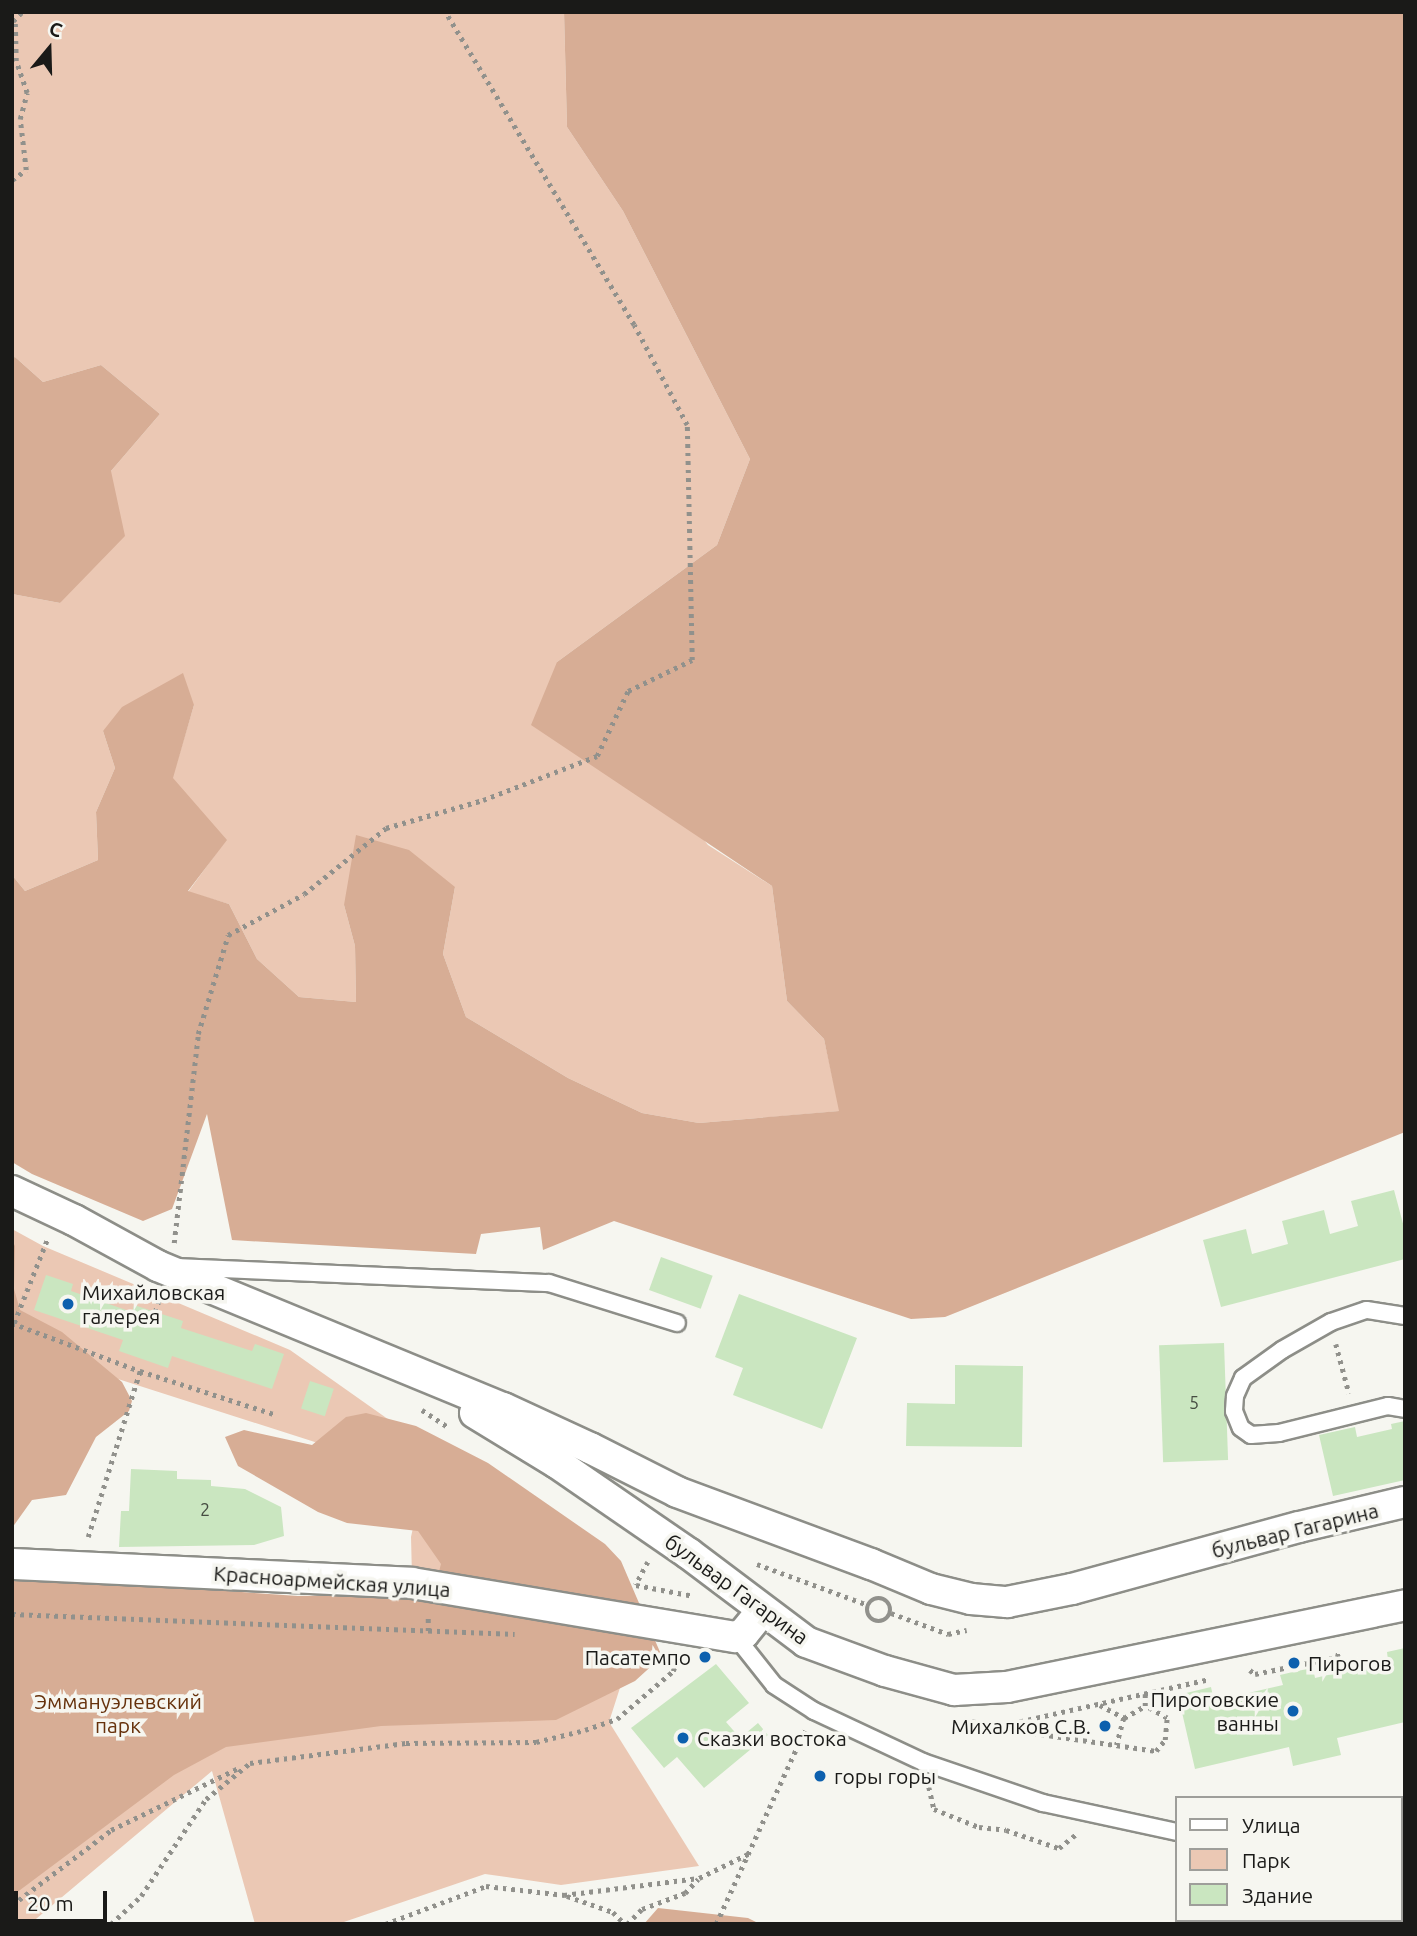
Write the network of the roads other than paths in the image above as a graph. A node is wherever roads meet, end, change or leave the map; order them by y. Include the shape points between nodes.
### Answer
1 (12, 1191) edge
2 (164, 1266) junction
3 (1405, 1316) edge
4 (677, 1323) dead end
5 (397, 1366) junction
6 (1405, 1409) edge
7 (1405, 1502) edge
8 (12, 1564) edge
9 (1405, 1605) edge
10 (762, 1611) junction
11 (736, 1637) junction
12 (1176, 1832) edge

1 - 2 street, бульвар Гагарина
2 - 4 lane via 549,1283
2 - 5 street, бульвар Гагарина
3 - 6 lane via 1366,1310 1331,1322 1243,1378 1234,1411 1241,1428 1251,1435 1279,1433 1388,1406
5 - 7 street, бульвар Гагарина via 553,1431 677,1492 931,1589 971,1599 1007,1602 1072,1589
5 - 10 street, бульвар Гагарина via 557,1463 688,1553
8 - 11 street, Красноармейская улица via 412,1583
9 - 10 street, бульвар Гагарина via 1007,1687 954,1690 806,1642
10 - 11 street
11 - 12 lane via 774,1685 814,1711 923,1762 1043,1803

